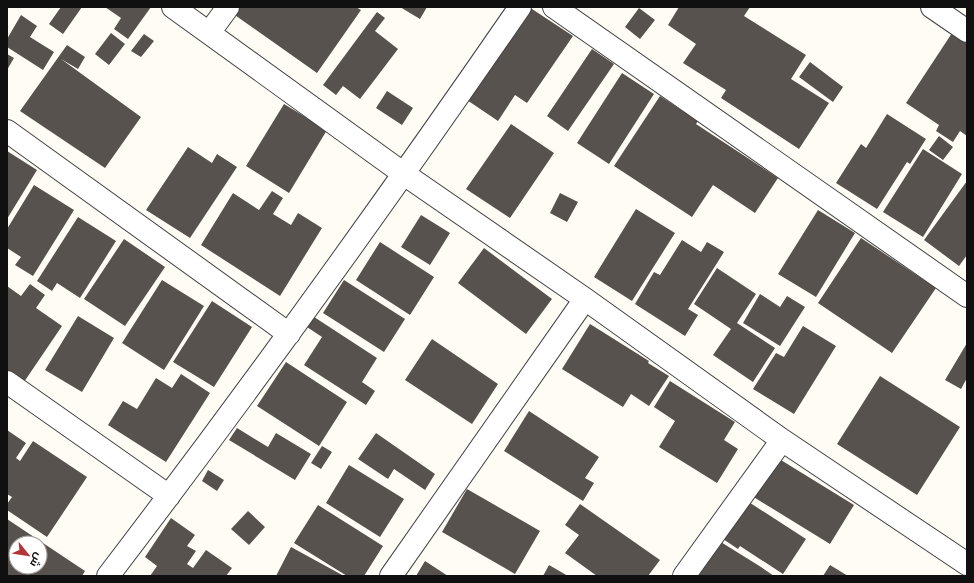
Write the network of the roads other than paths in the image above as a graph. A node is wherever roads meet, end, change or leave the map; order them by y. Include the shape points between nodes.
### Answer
1 (173, 7) edge
2 (228, 7) edge
3 (520, 7) edge
4 (554, 7) edge
5 (932, 7) edge
6 (967, 31) edge
7 (209, 33) junction
8 (7, 131) edge
9 (404, 174) junction
10 (967, 296) edge
11 (585, 299) junction
12 (289, 334) junction
13 (7, 382) edge
14 (782, 440) junction
15 (169, 496) junction
16 (967, 564) edge
17 (108, 576) edge
18 (391, 576) edge
19 (684, 576) edge

1 - 7 street
2 - 7 street
3 - 9 street
4 - 10 street
5 - 6 street
7 - 9 street
8 - 12 street
9 - 11 street
9 - 12 street
11 - 14 street
11 - 18 street
12 - 15 street
13 - 15 street
14 - 16 street
14 - 19 street
15 - 17 street

